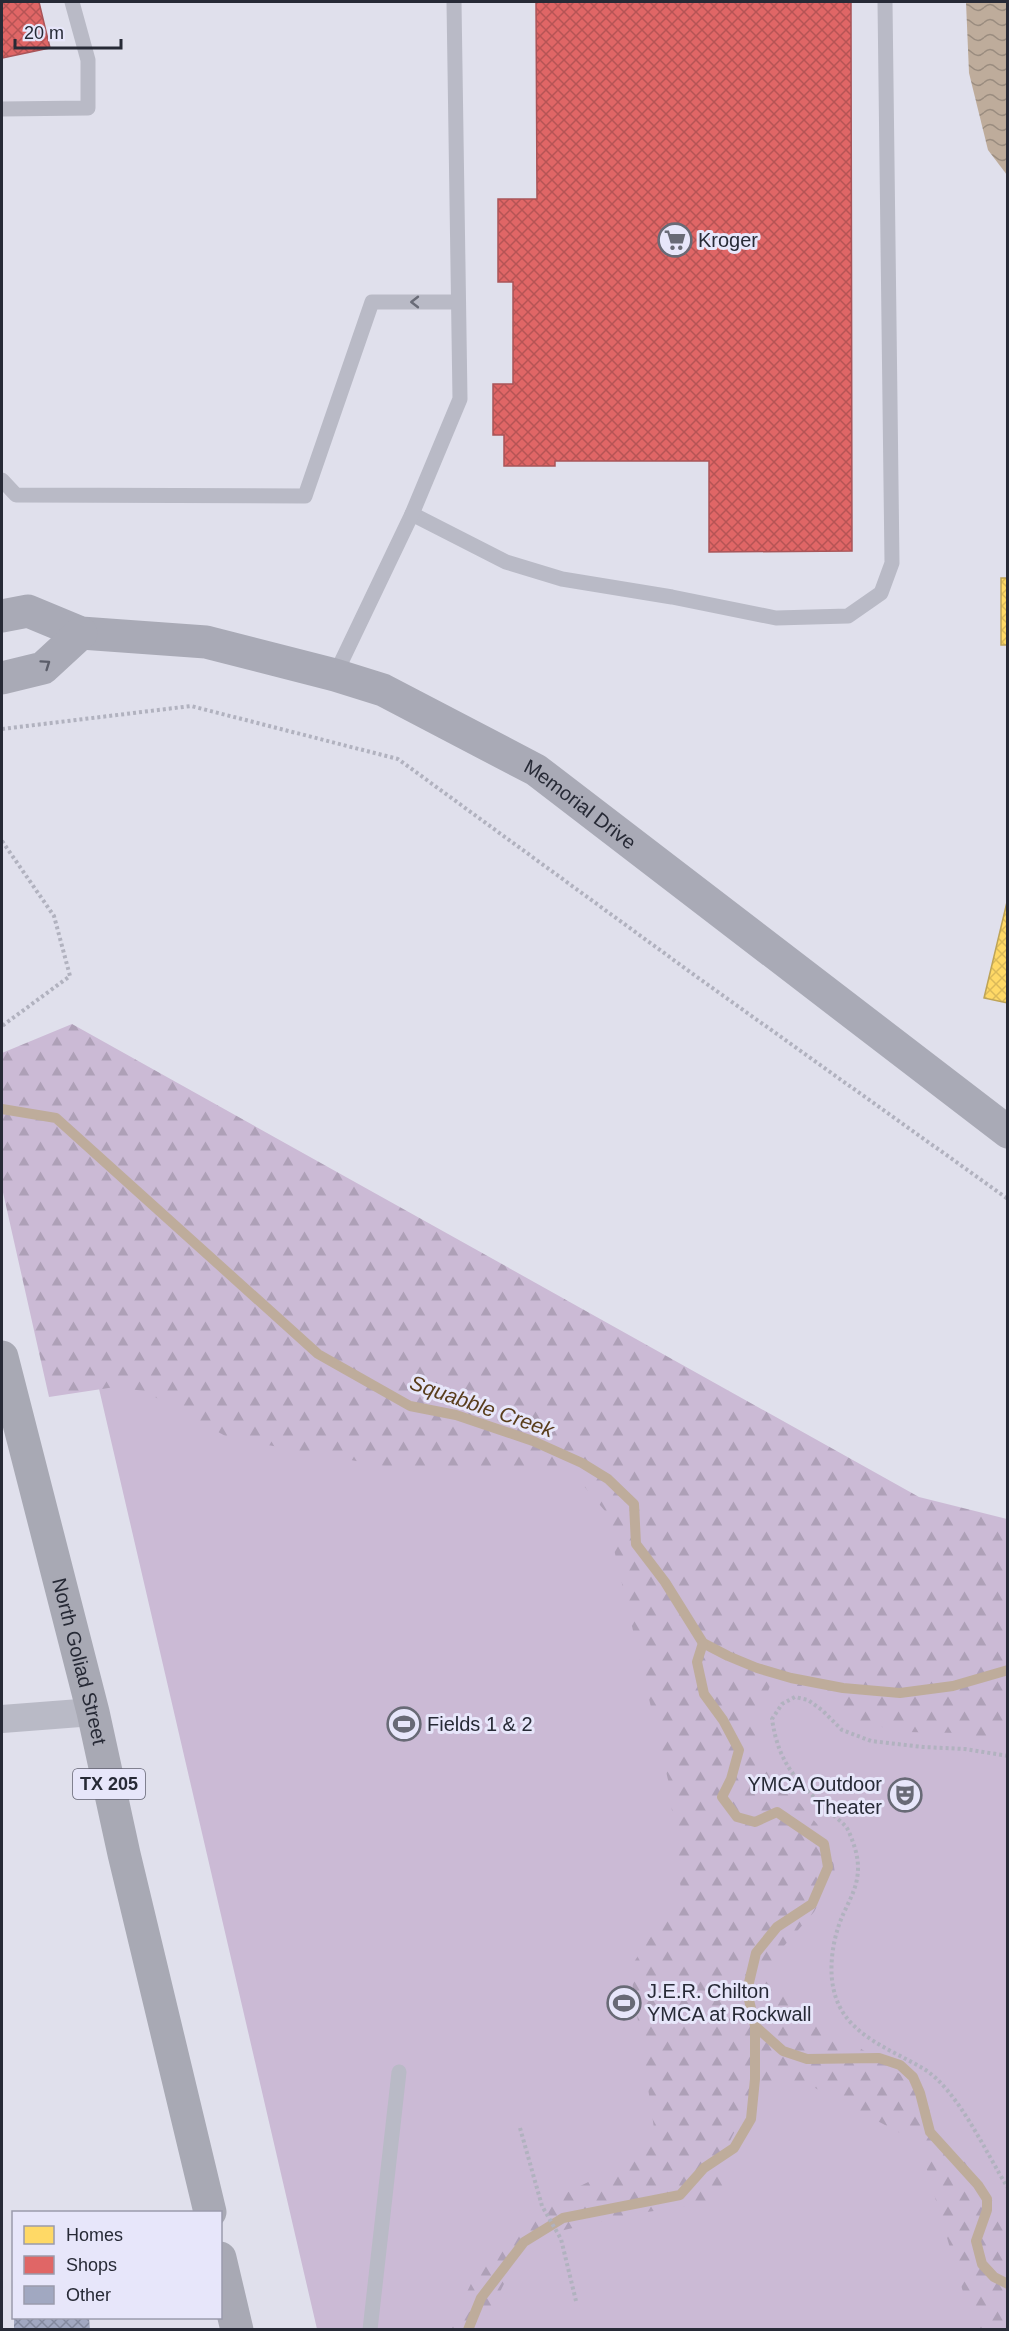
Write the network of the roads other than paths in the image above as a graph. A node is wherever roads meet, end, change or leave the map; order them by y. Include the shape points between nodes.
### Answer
1 (72, 2) edge
2 (454, 2) edge
3 (885, 2) edge
4 (2, 109) edge
5 (458, 302) junction
6 (2, 480) edge
7 (412, 514) junction
8 (2, 616) edge
9 (81, 633) junction
10 (335, 675) junction
11 (2, 678) edge
12 (1008, 1132) edge
13 (2, 1357) edge
14 (93, 1712) junction
15 (2, 1719) edge
16 (399, 2072) dead end
17 (210, 2211) edge
18 (222, 2266) edge
19 (237, 2330) edge
20 (370, 2330) edge

1 - 4 lane via 88,60 88,108
2 - 5 lane
3 - 7 lane via 892,563 881,593 848,616 776,618 562,579 506,562
5 -> 6 lane via 372,302 305,496 16,495
5 - 7 lane via 460,399
7 - 10 lane
8 - 9 street, Memorial Drive via 28,611
9 - 10 street, Memorial Drive via 206,642
11 -> 9 street via 43,668
10 - 12 street, Memorial Drive via 383,690 536,770
13 - 14 main road, North Goliad Street / TX 205
14 - 15 street
14 - 17 main road, North Goliad Street / TX 205
16 - 20 lane
18 - 19 main road

